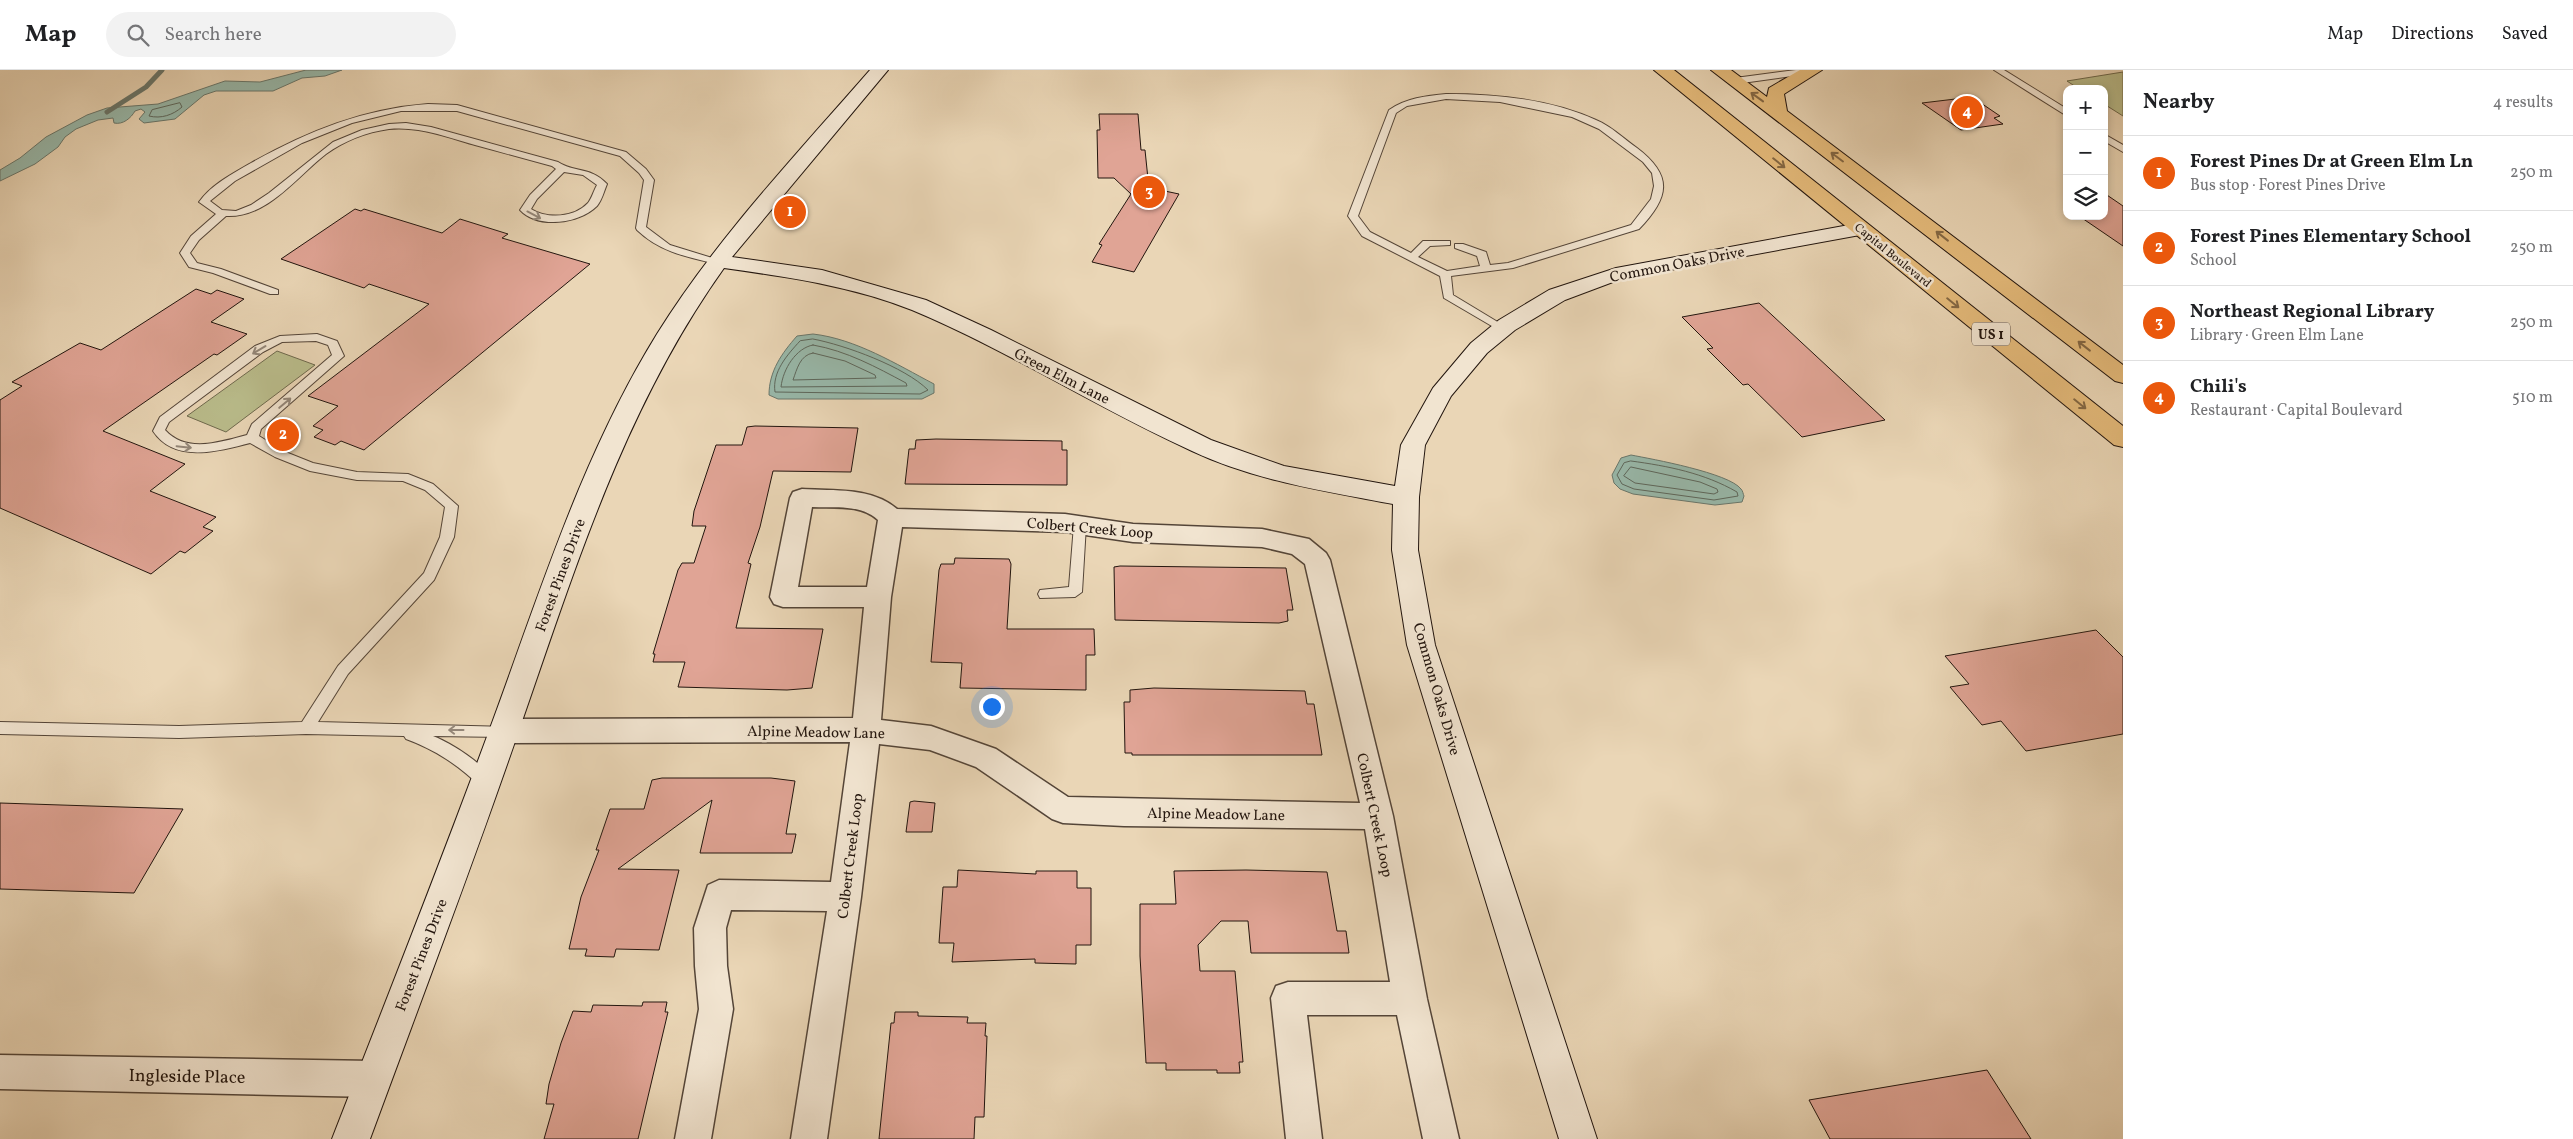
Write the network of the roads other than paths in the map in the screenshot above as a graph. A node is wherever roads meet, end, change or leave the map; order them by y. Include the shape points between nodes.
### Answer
1 (879, 70) edge
2 (1663, 70) edge
3 (1720, 70) edge
4 (1814, 70) edge
5 (1998, 70) edge
6 (1735, 81) junction
7 (1712, 108) junction
8 (2063, 111) edge
9 (1778, 113) junction
10 (2108, 140) edge
11 (2123, 149) edge
12 (562, 169) junction
13 (222, 214) junction
14 (1860, 229) junction
15 (1446, 243) dead end
16 (1459, 246) dead end
17 (1412, 256) junction
18 (717, 261) junction
19 (1486, 269) junction
20 (1445, 274) junction
21 (274, 292) dead end
22 (1502, 330) junction
23 (2123, 376) edge
24 (252, 438) junction
25 (2123, 439) edge
26 (1406, 497) junction
27 (891, 518) junction
28 (1080, 525) junction
29 (1045, 594) dead end
30 (878, 598) junction
31 (0, 728) edge
32 (306, 728) junction
33 (390, 730) junction
34 (866, 730) junction
35 (504, 731) junction
36 (486, 782) junction
37 (1378, 816) junction
38 (845, 897) junction
39 (1410, 999) junction
40 (0, 1072) edge
41 (373, 1079) junction
42 (351, 1139) edge
43 (692, 1139) edge
44 (809, 1139) edge
45 (1304, 1139) edge
46 (1441, 1139) edge
47 (1578, 1139) edge

1 - 18 street, Forest Pines Drive
2 - 7 highway, Capital Boulevard / US 1
3 - 6 highway
4 - 6 lane
4 - 9 highway via 1775,92
5 - 8 lane
6 - 7 highway via 1715,89
9 -> 6 highway
7 -> 14 highway, Capital Boulevard / US 1
23 -> 9 highway
10 - 11 lane
12 -> 12 lane via 533,197 525,210 540,219 564,218 583,212 594,203 602,184 586,173
12 - 13 lane via 555,164 421,128 396,126 368,130 334,144 259,206
13 - 18 lane via 211,210 204,202 209,194 290,145 332,125 365,115 435,106 457,108 623,154 649,180 641,228 662,246
13 - 21 lane via 185,253 193,265
14 - 22 street, Common Oaks Drive via 1616,274 1557,295
14 -> 25 highway, Capital Boulevard / US 1
15 - 17 lane via 1427,243
16 - 19 lane via 1482,254
17 - 19 lane via 1366,234 1353,216 1392,112 1403,104 1462,96 1559,110 1594,122 1650,163 1658,178 1658,194 1650,212 1635,227 1509,266
17 - 20 lane
18 - 26 street, Green Elm Lane via 822,276 918,305 1202,446 1281,474
18 - 35 street, Forest Pines Drive via 667,336 620,426 586,503
19 - 20 lane
20 - 22 lane via 1448,296
22 - 26 street, Common Oaks Drive via 1479,348 1441,393 1413,445
24 -> 24 lane via 256,427 338,356 333,343 317,337 295,337 259,348 164,420 159,431 165,440 182,448 224,445
24 - 32 lane via 310,467 357,476 404,476 429,487 452,506 447,537 429,576 343,670
26 - 47 street, Common Oaks Drive via 1405,550 1421,645
27 - 28 street, Colbert Creek Loop
27 - 30 street, Colbert Creek Loop
27 - 30 street via 878,506 856,500 802,498 783,597
28 - 29 lane via 1075,592
28 - 37 street, Colbert Creek Loop via 1133,533 1262,538 1300,546 1317,560
30 - 34 street, Colbert Creek Loop
31 - 32 lane via 204,732
32 - 33 lane
35 -> 33 lane
33 - 36 lane via 428,740 448,750
34 - 35 street, Alpine Meadow Lane
34 - 37 street, Alpine Meadow Lane via 931,738 986,758 1063,810
34 - 38 street, Colbert Creek Loop
35 - 36 street, Forest Pines Drive
36 - 41 street, Forest Pines Drive
37 - 39 street, Colbert Creek Loop
38 - 43 street via 719,895 710,928 716,1009
38 - 44 street, Colbert Creek Loop
39 - 45 street via 1288,998
39 - 46 street, Colbert Creek Loop
40 - 41 street, Ingleside Place
41 - 42 street, Forest Pines Drive

